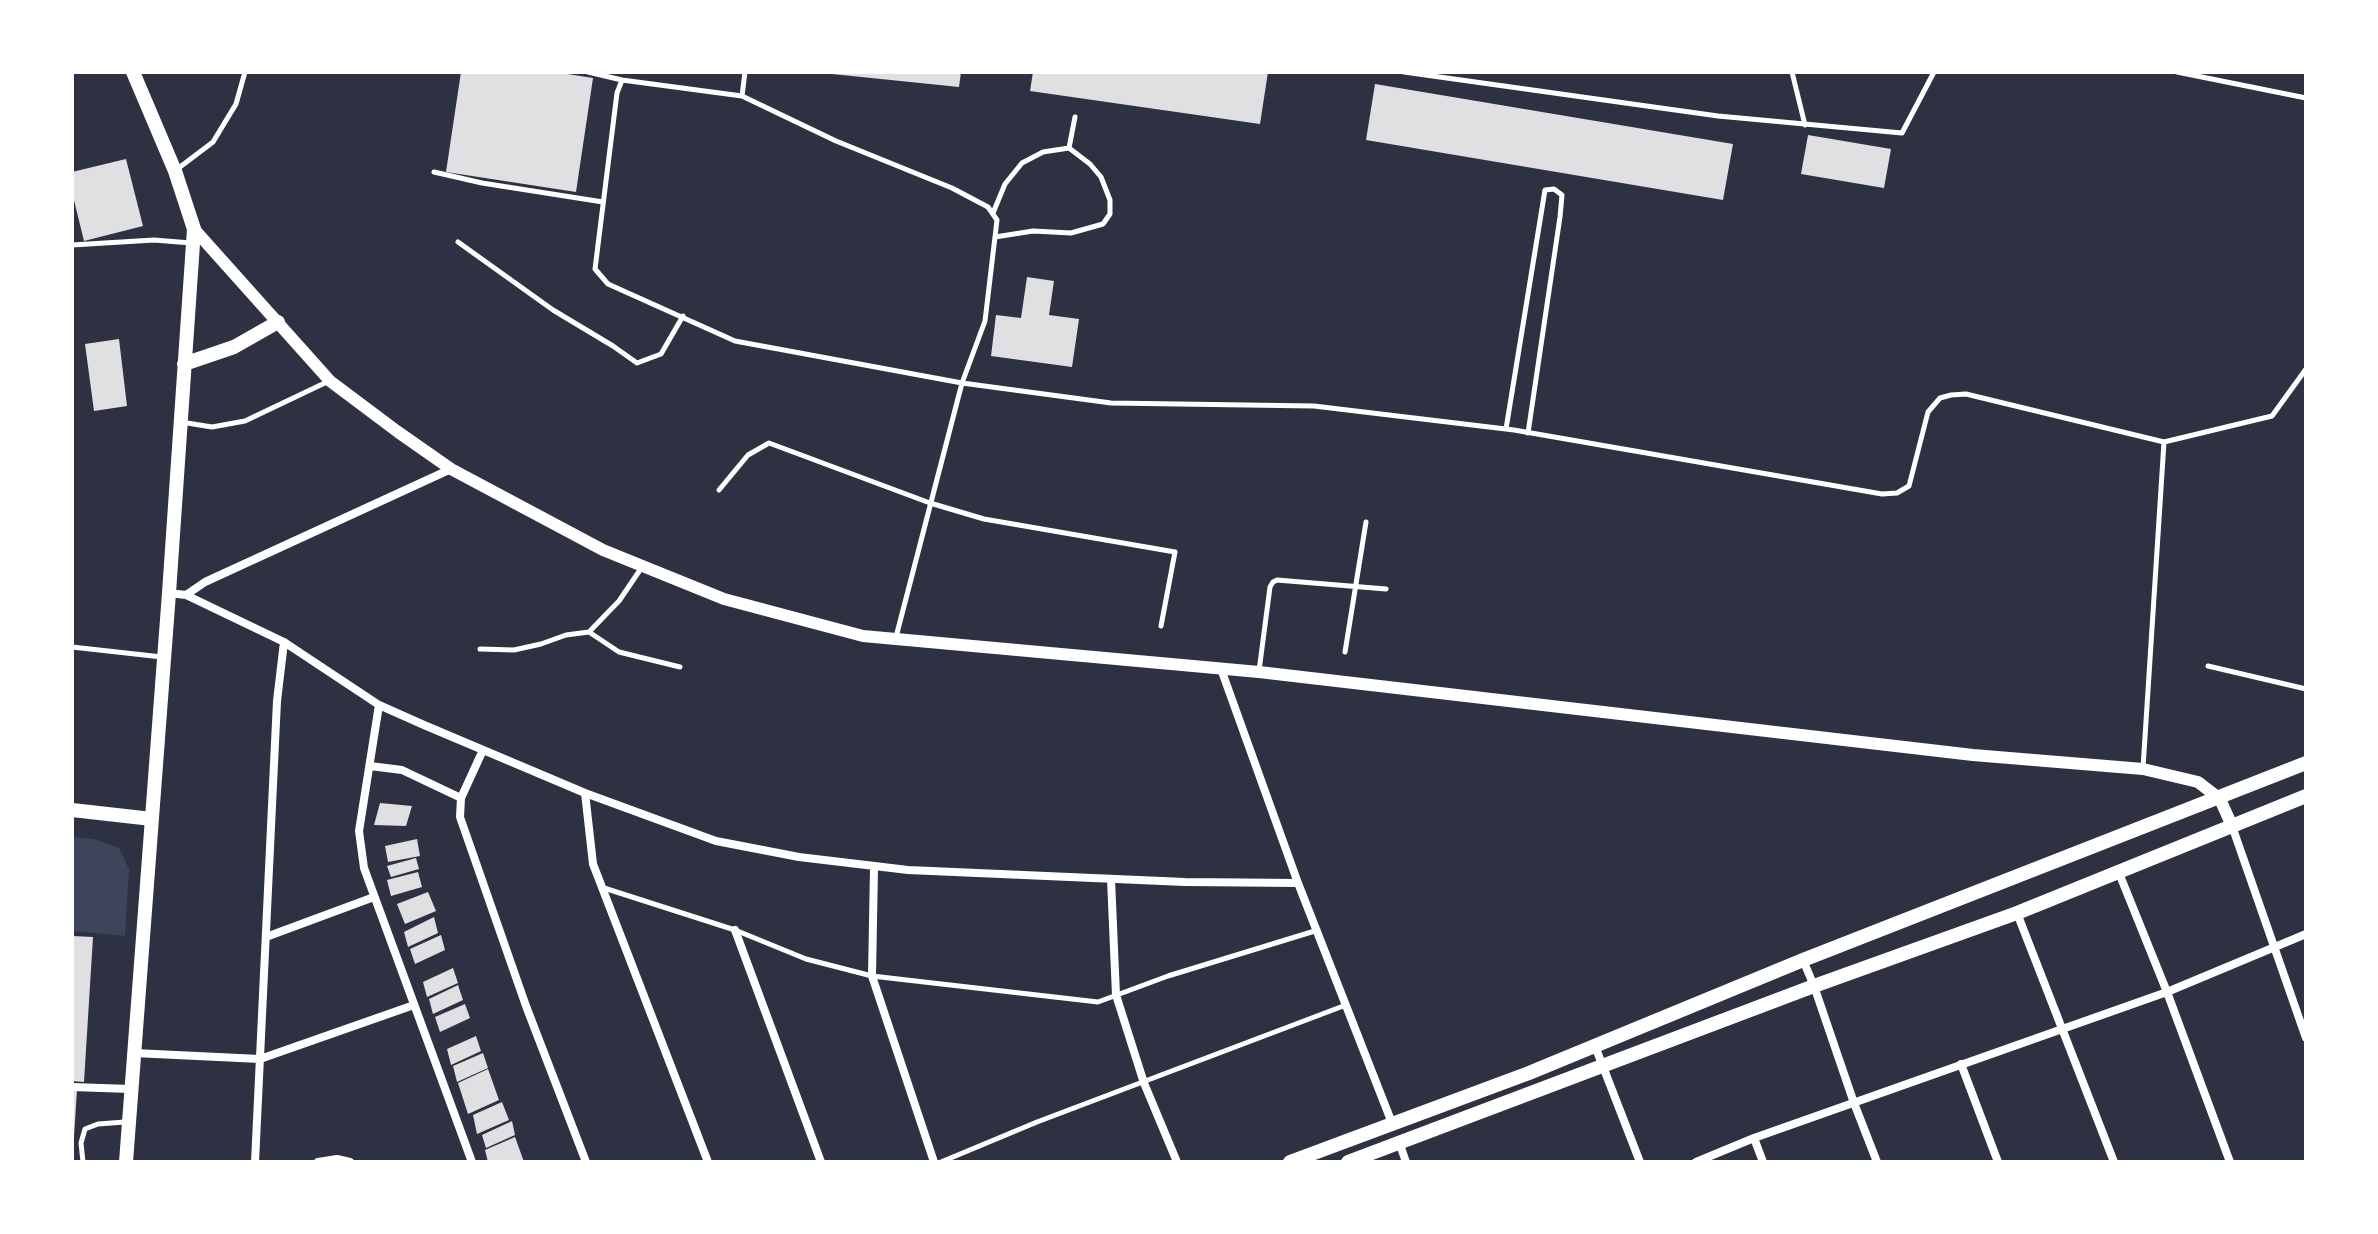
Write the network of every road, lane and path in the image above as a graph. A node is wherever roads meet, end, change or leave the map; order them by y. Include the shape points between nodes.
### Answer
1 (133, 72) edge
2 (245, 72) edge
3 (588, 72) edge
4 (745, 72) edge
5 (1404, 72) edge
6 (1792, 72) edge
7 (1934, 72) edge
8 (2177, 72) edge
9 (2219, 72) edge
10 (2207, 77) junction
11 (622, 80) junction
12 (742, 96) junction
13 (2306, 98) edge
14 (1075, 117) dead end
15 (1805, 125) junction
16 (1069, 148) junction
17 (175, 171) junction
18 (434, 172) dead end
19 (603, 202) junction
20 (992, 214) junction
21 (193, 236) junction
22 (995, 237) junction
23 (458, 242) dead end
24 (72, 245) edge
25 (683, 316) junction
26 (278, 322) junction
27 (184, 364) junction
28 (2306, 369) edge
29 (330, 381) junction
30 (962, 383) junction
31 (179, 421) junction
32 (1506, 429) junction
33 (1528, 433) junction
34 (2164, 442) junction
35 (451, 469) junction
36 (719, 490) dead end
37 (930, 503) junction
38 (1366, 522) dead end
39 (643, 566) junction
40 (1355, 586) junction
41 (1386, 589) dead end
42 (169, 593) junction
43 (186, 595) junction
44 (1161, 626) dead end
45 (589, 632) junction
46 (896, 637) junction
47 (284, 642) junction
48 (72, 647) edge
49 (480, 649) dead end
50 (1345, 652) dead end
51 (163, 657) junction
52 (2208, 666) dead end
53 (680, 667) dead end
54 (1221, 669) junction
55 (1259, 672) junction
56 (2306, 689) edge
57 (379, 705) junction
58 (483, 750) junction
59 (2306, 763) edge
60 (370, 766) junction
61 (2143, 769) junction
62 (585, 793) junction
63 (2306, 796) edge
64 (461, 798) junction
65 (2220, 799) junction
66 (72, 810) edge
67 (152, 819) junction
68 (2232, 826) junction
69 (874, 868) junction
70 (2119, 873) junction
71 (1111, 879) junction
72 (1298, 883) junction
73 (603, 888) junction
74 (374, 897) junction
75 (2017, 913) junction
76 (735, 930) junction
77 (1318, 930) junction
78 (2306, 934) edge
79 (266, 937) junction
80 (2274, 948) junction
81 (1803, 960) junction
82 (872, 976) junction
83 (1814, 986) junction
84 (2167, 992) junction
85 (1116, 995) junction
86 (414, 1005) junction
87 (1347, 1005) junction
88 (2063, 1029) junction
89 (2306, 1038) edge
90 (1595, 1046) junction
91 (134, 1053) junction
92 (260, 1059) junction
93 (1961, 1064) junction
94 (1603, 1065) junction
95 (1144, 1083) junction
96 (72, 1087) edge
97 (131, 1089) junction
98 (1854, 1103) junction
99 (129, 1122) junction
100 (1392, 1123) junction
101 (1754, 1138) junction
102 (1399, 1142) junction
103 (83, 1162) edge
104 (126, 1162) edge
105 (255, 1162) edge
106 (318, 1162) edge
107 (350, 1162) edge
108 (472, 1162) edge
109 (586, 1162) edge
110 (708, 1162) edge
111 (821, 1162) edge
112 (934, 1162) edge
113 (941, 1162) edge
114 (1177, 1162) edge
115 (1290, 1162) edge
116 (1348, 1162) edge
117 (1406, 1162) edge
118 (1640, 1162) edge
119 (1696, 1162) edge
120 (1763, 1162) edge
121 (1877, 1162) edge
122 (1998, 1162) edge
123 (2114, 1162) edge
124 (2230, 1162) edge

1 - 17 main road
2 - 17 lane via 236,104 213,142
3 - 11 lane
4 - 12 lane
5 - 15 lane
6 - 15 lane
7 - 15 lane via 1902,133
8 - 10 lane
9 - 10 lane
10 - 13 lane
11 - 12 lane
11 - 19 lane
12 - 20 lane via 952,188
14 - 16 lane
16 - 20 lane via 1043,152 1022,163 1005,184
16 - 22 lane via 1101,177 1110,200 1103,224 1071,233
17 - 21 main road
18 - 19 lane
19 - 25 lane via 595,269 608,284
20 - 22 lane via 997,220
21 - 24 lane
21 - 26 street
21 - 27 main road
22 - 30 lane via 985,321
23 - 25 lane via 637,363 661,354
25 - 30 lane via 735,341
26 - 27 main road via 234,347
26 - 29 street
27 - 31 main road
28 - 34 lane via 2272,416
29 - 31 lane via 245,421 212,427
29 - 35 street
30 - 32 lane via 1111,403 1314,406
30 - 37 lane
31 - 42 main road
32 - 33 lane
32 - 33 lane via 1545,190 1554,189 1562,195 1560,217
33 - 34 lane via 1882,494 1909,486 1928,412 1940,398 1951,395 1966,394
34 - 61 lane
35 - 39 street
35 - 43 street
36 - 37 lane via 748,455 769,443
37 - 44 lane via 984,519 1175,552
37 - 46 lane
38 - 40 lane
39 - 45 lane
39 - 46 street via 724,599 863,636
40 - 41 lane
40 - 50 lane
40 - 55 lane via 1273,582
42 - 43 street
42 - 51 main road
43 - 47 street
45 - 49 lane via 514,650
45 - 53 lane via 619,652
46 - 54 street
47 - 57 street
47 - 79 street
48 - 51 lane
51 - 67 main road
52 - 56 lane
54 - 55 street
54 - 72 street
55 - 61 street via 1973,755
57 - 58 street
57 - 60 street
58 - 62 street
58 - 64 street
59 - 65 main road
60 - 64 street via 402,770
60 - 74 street via 359,831
61 - 65 street via 2198,782
62 - 69 street via 716,841
62 - 73 street via 593,864
63 - 68 main road
64 - 109 street via 460,817
65 - 68 street
65 - 81 main road
66 - 67 main road
67 - 91 main road
68 - 70 main road
68 - 80 street
69 - 71 street
69 - 82 street
70 - 75 main road
70 - 84 street
71 - 72 street
71 - 85 street
72 - 77 street
73 - 76 lane
73 - 110 street
74 - 79 street
74 - 86 street
75 - 83 main road
75 - 88 street
76 - 82 lane via 806,959
76 - 111 street
77 - 85 lane
77 - 87 street
78 - 80 street
79 - 92 street
80 - 84 street
80 - 89 street
81 - 83 street
81 - 90 main road
82 - 85 lane via 1098,1002
82 - 112 street
83 - 94 main road
83 - 98 street
84 - 88 street
84 - 124 street
85 - 95 street
86 - 92 street
86 - 108 street
87 - 95 lane
87 - 100 street
88 - 93 street
88 - 123 street
90 - 94 street
90 - 100 main road
91 - 92 street
91 - 97 main road
92 - 105 street
93 - 98 street
93 - 122 street
94 - 102 main road
94 - 118 street
95 - 113 lane
95 - 114 street
96 - 97 street
97 - 99 main road
98 - 101 street
98 - 121 street
99 - 103 lane via 85,1129
99 - 104 main road
100 - 115 main road
101 - 119 street
101 - 120 street
102 - 116 main road
102 - 117 street
106 - 107 street

